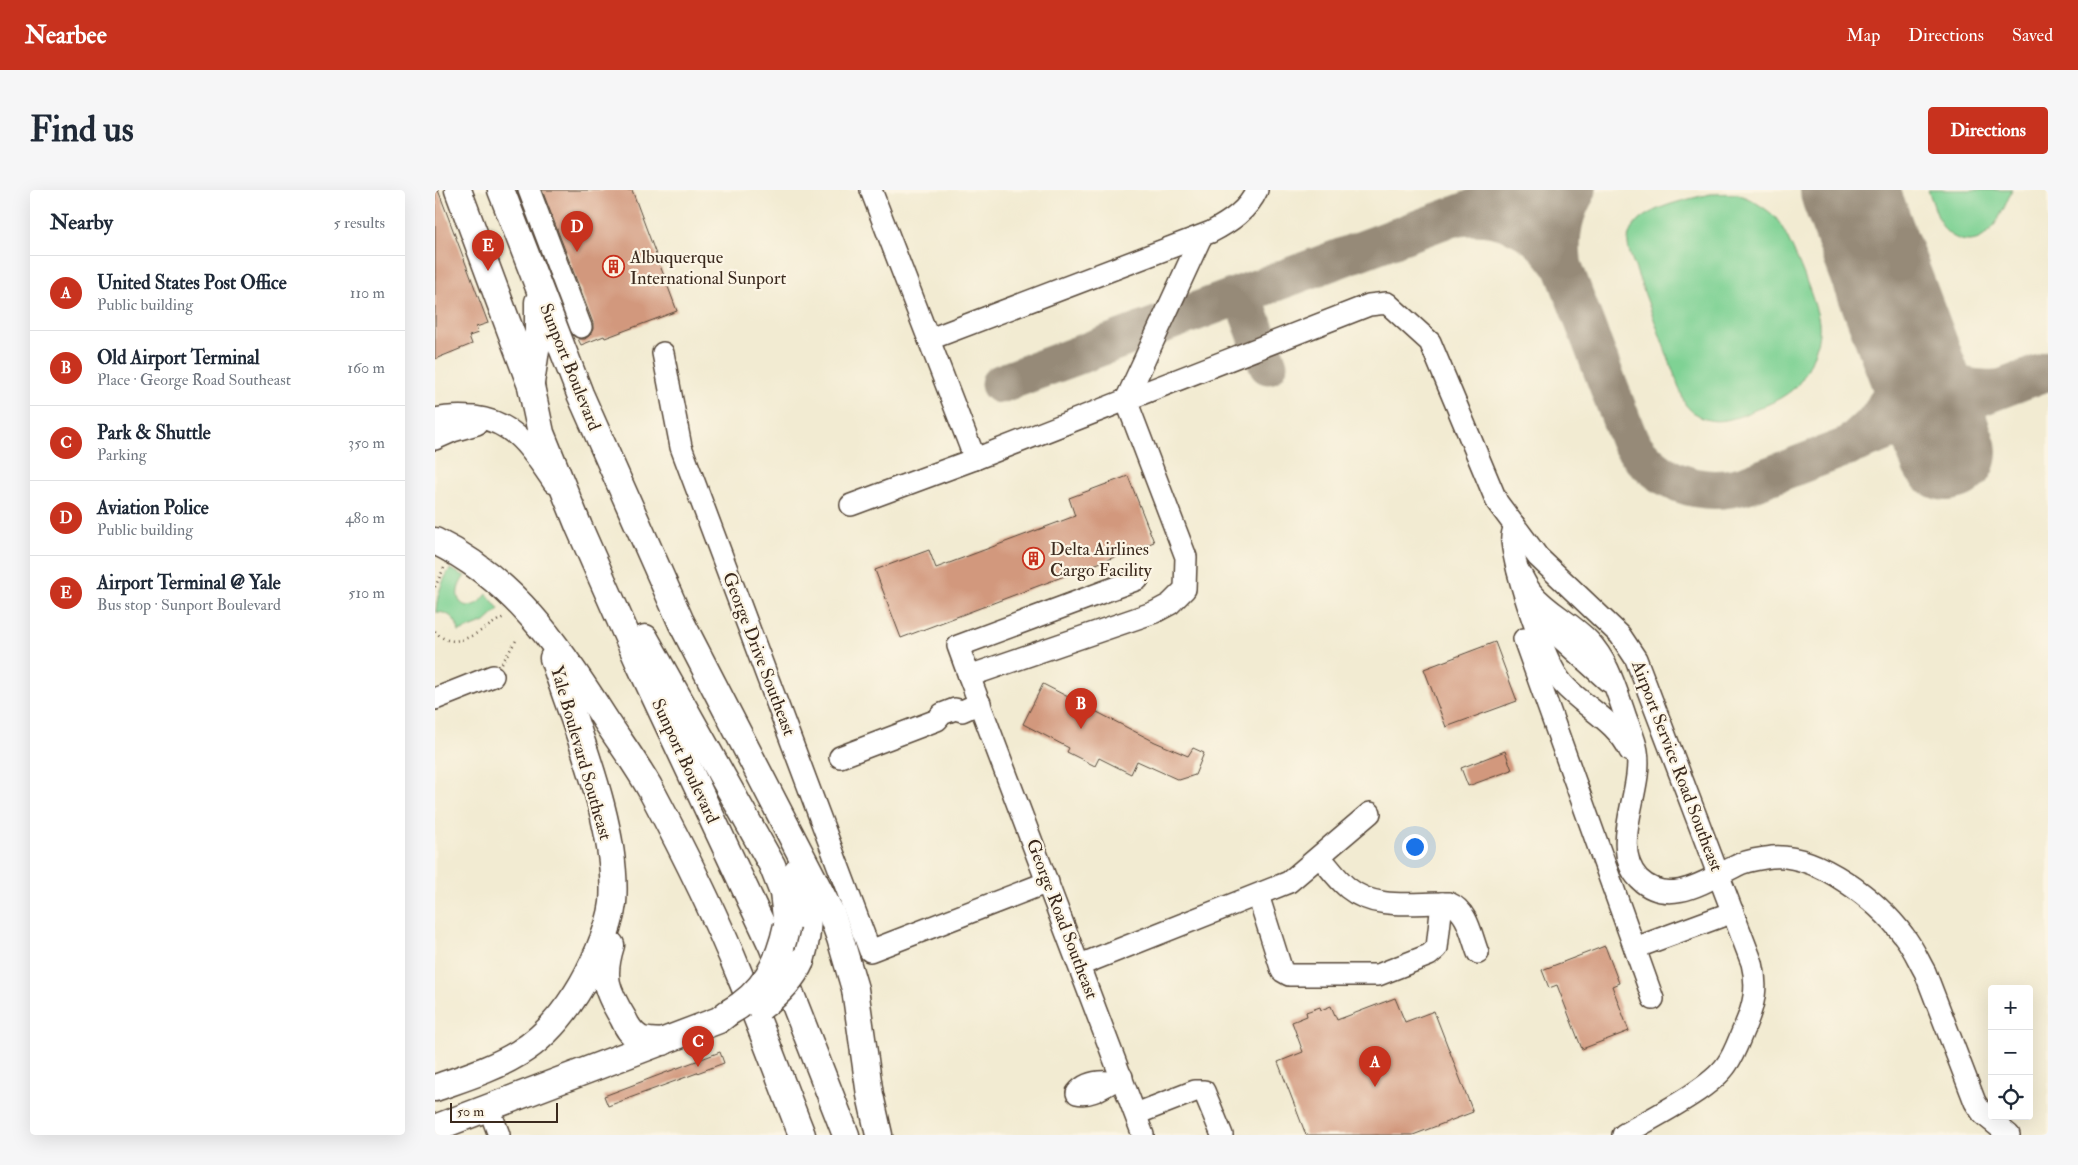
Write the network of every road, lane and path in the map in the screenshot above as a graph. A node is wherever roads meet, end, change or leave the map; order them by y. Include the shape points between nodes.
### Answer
1 (458, 190) edge
2 (469, 190) edge
3 (500, 190) edge
4 (529, 190) edge
5 (871, 190) edge
6 (1257, 190) edge
7 (1201, 237) junction
8 (487, 267) junction
9 (581, 327) dead end
10 (929, 339) junction
11 (663, 353) dead end
12 (531, 386) junction
13 (1126, 400) junction
14 (435, 419) edge
15 (495, 422) junction
16 (435, 439) edge
17 (975, 458) junction
18 (851, 505) dead end
19 (1515, 526) junction
20 (582, 533) junction
21 (435, 541) edge
22 (446, 565) dead end
23 (1518, 570) junction
24 (1138, 579) dead end
25 (435, 587) edge
26 (1529, 606) junction
27 (505, 617) dead end
28 (544, 630) junction
29 (435, 631) edge
30 (517, 639) dead end
31 (1533, 640) junction
32 (497, 671) joint
33 (969, 676) junction
34 (1618, 696) junction
35 (435, 699) edge
36 (971, 707) junction
37 (1634, 740) junction
38 (840, 757) dead end
39 (1637, 776) junction
40 (1370, 813) dead end
41 (791, 837) junction
42 (1320, 856) junction
43 (1719, 876) junction
44 (1048, 882) junction
45 (1258, 895) junction
46 (1442, 903) junction
47 (613, 905) junction
48 (1733, 912) junction
49 (1635, 948) junction
50 (1478, 953) dead end
51 (1080, 965) junction
52 (1653, 999) dead end
53 (726, 1018) junction
54 (663, 1042) junction
55 (435, 1088) edge
56 (489, 1108) junction
57 (1136, 1114) junction
58 (439, 1126) edge
59 (499, 1135) edge
60 (802, 1135) edge
61 (846, 1135) edge
62 (879, 1135) edge
63 (1143, 1135) edge
64 (1222, 1135) edge
65 (1625, 1135) edge
66 (2009, 1135) edge

1 - 8 main road, Sunport Boulevard
2 - 8 street via 491,249
3 - 12 main road, Sunport Boulevard via 538,304 538,336
3 - 41 main road, Sunport Boulevard via 580,394 681,622
4 - 9 street
5 - 10 street
6 - 7 street via 1232,221
7 - 10 street
7 - 13 street
8 - 12 main road, Sunport Boulevard
10 - 17 street
11 - 44 street, George Drive Southeast via 681,447 870,951
12 - 20 main road, Sunport Boulevard via 541,433
13 - 17 street, Airport Service Road Southeast
13 - 19 street, Airport Service Road Southeast via 1369,305 1387,303 1430,342 1497,502
13 - 33 street via 1186,557 1185,589 1170,604 1155,612
14 - 15 street via 469,417
15 - 16 street via 467,426
15 - 20 street via 518,435 525,443 556,485
17 - 18 street, Airport Service Road Southeast
19 - 23 street via 1511,538
19 - 43 street, Airport Service Road Southeast via 1538,557 1630,647
20 - 53 main road, bridge via 614,582 771,865 783,893 787,925 781,951 768,978
20 - 61 main road, Sunport Boulevard via 639,663 772,946
21 - 28 main road via 482,568
22 - 25 path
23 - 26 street
23 - 34 street via 1539,600 1599,652
24 - 33 street, George Road Southeast via 958,646
26 - 31 street
26 - 34 street via 1552,632 1601,674
27 - 29 path via 477,634 459,639 443,639
28 - 47 main road, Yale Boulevard Southeast via 606,830 614,876
28 - 60 main road via 651,790 740,975
30 - 32 path
31 - 37 street via 1614,709
31 - 39 street via 1559,678 1625,741
31 - 49 street
32 - 35 street
33 - 36 street, George Road Southeast
34 - 37 street
36 - 38 street via 955,709 942,714 937,720
36 - 44 street, George Road Southeast
37 - 39 street
39 - 43 street via 1626,843 1633,872 1648,886 1667,892 1686,890
40 - 42 street
41 - 53 main road, bridge via 791,856 807,907 807,942 801,961 768,1002 756,1010
41 - 62 main road, Sunport Boulevard via 831,913 848,964 860,1014 870,1094
42 - 45 street via 1289,882
42 - 46 street via 1348,888 1368,900 1389,904
43 - 48 street, Airport Service Road Southeast
43 - 66 street via 1737,865 1758,859 1794,859 1829,873 1873,903 1915,952 1975,1102 1983,1114
44 - 51 street, George Road Southeast
45 - 46 street via 1282,971 1289,976 1378,975 1429,955 1437,948
45 - 51 street
46 - 50 street via 1461,911
47 - 54 main road via 614,935 605,972 608,992 633,1034 644,1040
47 - 55 main road, Yale Boulevard Southeast via 601,946 584,982 566,1009 543,1034 520,1053
48 - 49 street
48 - 65 street, Airport Service Road Southeast via 1752,964 1756,986 1751,1010 1732,1055 1711,1082
49 - 52 street
51 - 57 street, George Road Southeast via 1116,1080
53 - 54 main road
54 - 56 main road
56 - 58 main road
56 - 59 street
57 - 63 street, George Road Southeast
57 - 64 street via 1195,1091 1204,1091

